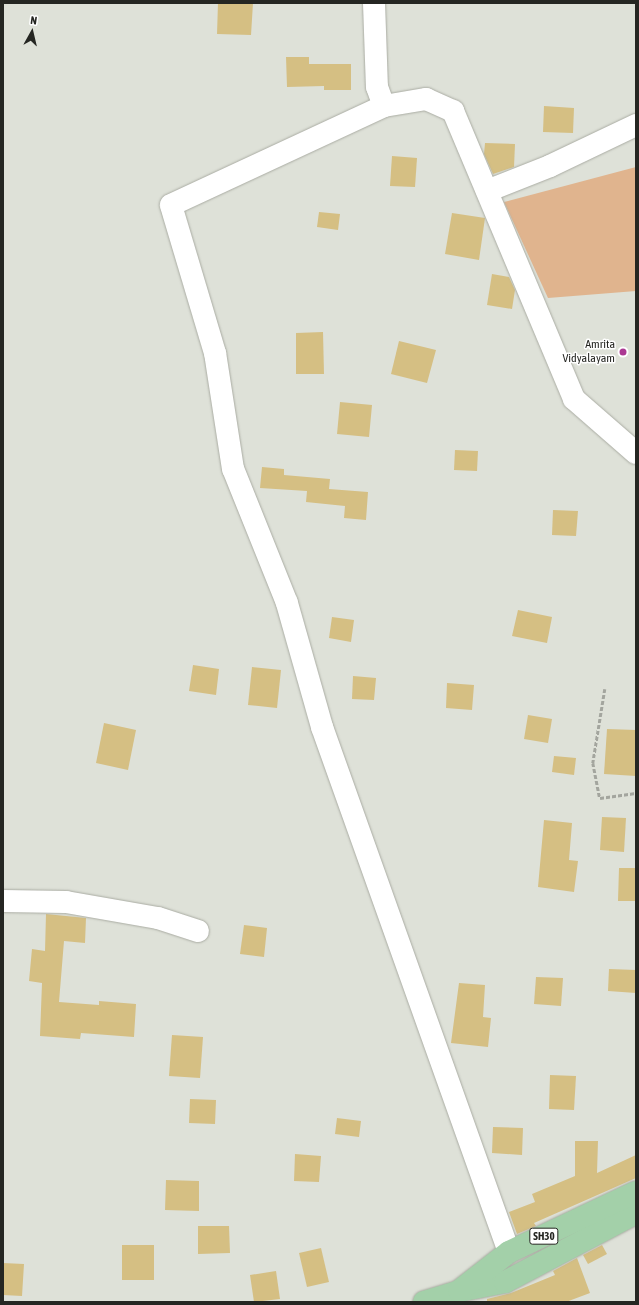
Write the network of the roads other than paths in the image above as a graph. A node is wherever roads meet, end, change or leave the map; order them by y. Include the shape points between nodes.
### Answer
1 (374, 3) edge
2 (384, 106) junction
3 (636, 125) edge
4 (487, 191) junction
5 (636, 453) edge
6 (3, 901) edge
7 (198, 931) dead end
8 (636, 1192) edge
9 (636, 1213) edge
10 (509, 1252) junction
11 (459, 1291) junction
12 (424, 1302) edge

1 - 2 street via 377,87
2 - 4 street via 426,99 453,111
2 - 10 street via 171,205 215,353 232,469 287,604 325,734
3 - 4 street via 550,166
4 - 5 street via 574,399
6 - 7 street via 66,902 158,918
8 - 10 main road, SH30
9 - 11 main road via 505,1282
10 - 11 main road, SH30
11 - 12 main road, SH30

